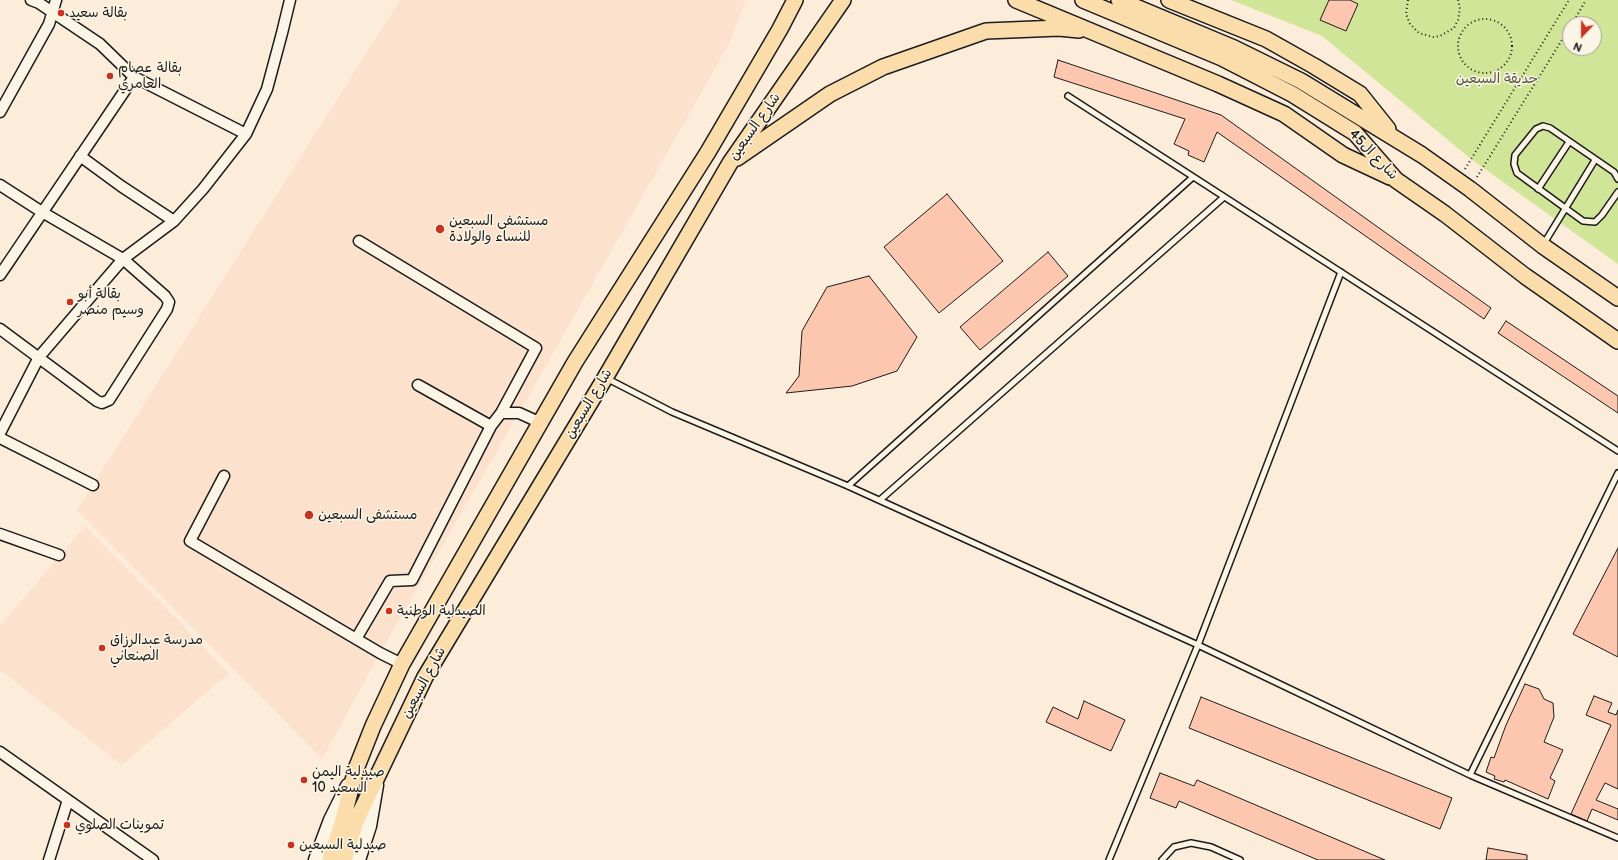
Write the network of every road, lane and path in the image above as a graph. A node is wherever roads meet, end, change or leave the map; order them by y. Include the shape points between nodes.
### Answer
1 (31, 0) edge
2 (56, 0) edge
3 (290, 0) edge
4 (785, 0) edge
5 (795, 0) edge
6 (843, 0) edge
7 (1016, 0) edge
8 (1083, 0) edge
9 (1119, 0) edge
10 (1169, 0) edge
11 (1408, 0) edge
12 (1458, 0) edge
13 (1569, 0) edge
14 (1586, 0) edge
15 (53, 12) junction
16 (1577, 16) edge
17 (780, 29) junction
18 (1092, 31) junction
19 (1562, 39) edge
20 (1501, 67) joint
21 (134, 77) junction
22 (1068, 96) dead end
23 (0, 112) edge
24 (246, 134) junction
25 (1394, 138) junction
26 (1569, 142) junction
27 (80, 156) junction
28 (1595, 160) junction
29 (730, 163) junction
30 (1193, 177) junction
31 (1618, 178) edge
32 (1396, 180) junction
33 (1464, 185) junction
34 (0, 186) edge
35 (1538, 189) junction
36 (1618, 192) edge
37 (1224, 197) junction
38 (1566, 209) junction
39 (42, 212) junction
40 (174, 221) junction
41 (359, 241) dead end
42 (1543, 246) junction
43 (123, 259) junction
44 (1340, 272) junction
45 (0, 275) edge
46 (1618, 298) edge
47 (0, 329) edge
48 (1618, 341) edge
49 (39, 357) junction
50 (605, 378) junction
51 (418, 385) dead end
52 (501, 413) junction
53 (541, 424) junction
54 (491, 426) junction
55 (0, 433) edge
56 (0, 438) edge
57 (1618, 451) edge
58 (1618, 473) edge
59 (224, 476) dead end
60 (93, 485) dead end
61 (848, 486) junction
62 (880, 500) junction
63 (0, 534) edge
64 (59, 555) dead end
65 (356, 639) junction
66 (1198, 645) junction
67 (402, 664) junction
68 (0, 752) edge
69 (356, 769) junction
70 (378, 774) junction
71 (1470, 775) junction
72 (68, 800) junction
73 (349, 822) junction
74 (1618, 838) edge
75 (148, 858) edge
76 (49, 860) edge
77 (316, 860) edge
78 (330, 860) edge
79 (344, 860) edge
80 (358, 860) edge
81 (1108, 860) edge
82 (1162, 860) edge
83 (1240, 860) edge

1 - 15 street
2 - 15 street
3 - 24 street via 266,89
4 - 17 main road
5 - 17 main road, شارع السبعين
6 - 29 main road, شارع السبعين
7 - 18 main road
8 - 32 main road, شارع ال45 via 1222,58 1292,94 1355,133
9 - 25 main road, شارع ال45 via 1234,48 1301,80
10 - 25 main road via 1266,39 1360,94
11 - 12 path via 1406,14 1410,24 1419,33 1433,37 1454,28 1460,9
13 - 33 path
14 - 16 path
15 - 21 street via 100,44
15 - 23 street via 49,24
17 - 53 main road, شارع السبعين via 708,152 575,362
18 - 29 main road via 1059,28 986,31 883,67 830,94
18 - 32 main road via 1284,114 1343,155
19 - 33 path
20 - 20 path via 1485,73 1471,69 1462,60 1458,49 1459,38 1465,27 1473,21 1487,19 1499,23 1509,32 1512,45 1510,55
21 - 24 street
21 - 27 street
22 - 30 lane
24 - 40 street
25 - 33 main road, شارع ال45
26 - 28 lane
26 - 35 lane
26 - 35 lane via 1543,126 1536,129 1515,155 1517,173
27 - 39 street
27 - 40 street
28 - 31 lane via 1614,172
28 - 38 lane
29 - 50 main road, شارع السبعين
30 - 37 lane
30 - 61 lane
32 - 48 main road, شارع ال45
33 - 42 main road, شارع ال45
34 - 39 street
35 - 38 lane
36 - 38 lane via 1595,222 1583,221
37 - 44 lane
37 - 62 lane
38 - 42 lane
39 - 43 street
39 - 45 street
40 - 43 street
41 - 52 street via 536,348
42 - 46 main road, شارع ال45
43 - 49 street
43 - 49 street via 165,296 168,302 167,309 109,400 102,403 97,401
44 - 57 lane
44 - 66 lane
47 - 49 street
49 - 55 street
50 - 61 lane via 672,412
50 - 70 main road, شارع السبعين via 425,677
51 - 54 street
52 - 53 street via 519,413
52 - 54 street
53 - 67 main road, شارع السبعين
54 - 65 street via 412,580 390,581
56 - 60 street
58 - 71 lane
59 - 65 street via 190,541
61 - 62 lane
62 - 66 lane
63 - 64 street
65 - 67 street
66 - 71 lane
66 - 81 lane
67 - 69 main road, شارع السبعين
68 - 72 street
69 - 73 main road, شارع السبعين
69 - 77 main road
70 - 73 main road, شارع السبعين
70 - 80 main road via 369,826
71 - 74 lane
72 - 75 street
72 - 76 street
73 - 78 main road
73 - 79 main road
82 - 83 lane via 1174,847 1191,843 1211,847

